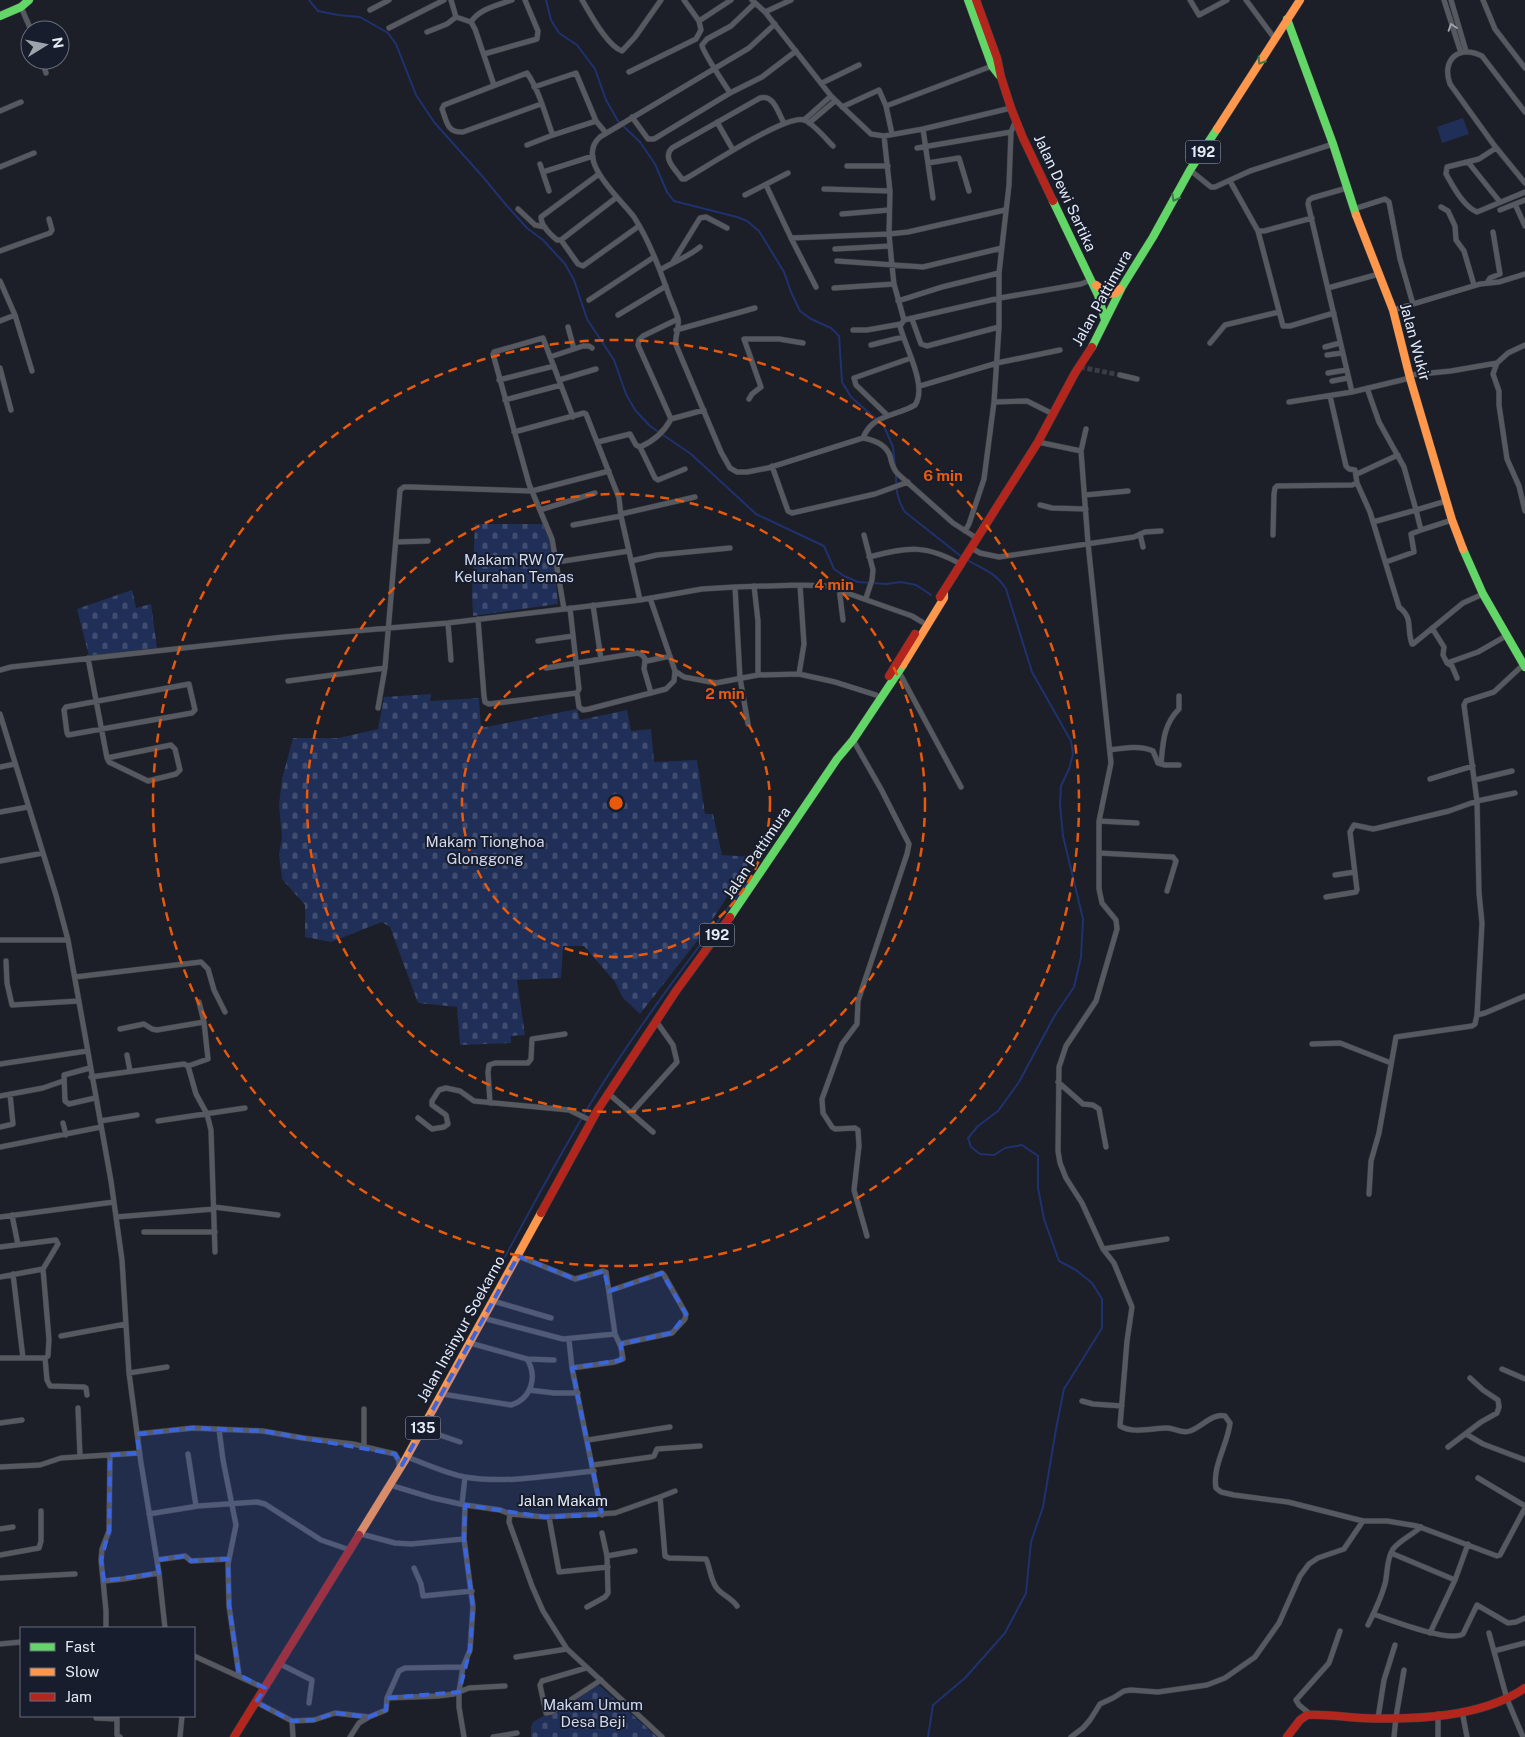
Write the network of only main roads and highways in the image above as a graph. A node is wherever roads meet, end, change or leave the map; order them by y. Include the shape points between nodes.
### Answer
1 (29, 0) edge
2 (1299, 0) edge
3 (973, 3) edge
4 (0, 16) edge
5 (1287, 19) junction
6 (1001, 77) junction
7 (1091, 280) junction
8 (1122, 287) junction
9 (1105, 320) junction
10 (944, 593) junction
11 (1524, 666) edge
12 (837, 759) junction
13 (597, 1111) joint
14 (1525, 1688) edge
15 (234, 1737) edge
16 (1287, 1737) edge

1 - 4 main road
2 - 5 main road, 192
3 - 6 main road, Jalan Dewi Sartika via 997,58
3 - 6 main road, Jalan Dewi Sartika via 992,66
5 -> 8 main road, Jalan Pattimura / 192 via 1190,170
5 - 11 main road, Jalan Wukir via 1393,310 1452,520 1483,594
6 - 7 main road, Jalan Dewi Sartika via 1011,108
7 - 8 main road via 1108,294 1116,293
7 - 9 main road, Jalan Dewi Sartika
8 - 9 main road, Jalan Pattimura / 192
9 - 10 main road, Jalan Pattimura / 192 via 1038,442 975,537 973,549
10 - 12 main road, Jalan Pattimura / 192 via 944,598 898,672
10 - 12 main road, Jalan Pattimura / 192 via 920,621 838,752
12 - 13 main road, Jalan Pattimura / 192
13 - 15 main road, Jalan Insinyur Soekarno / 135 via 586,1118 518,1256 407,1457
14 - 16 main road via 1507,1699 1483,1707 1438,1714 1378,1718 1307,1715

